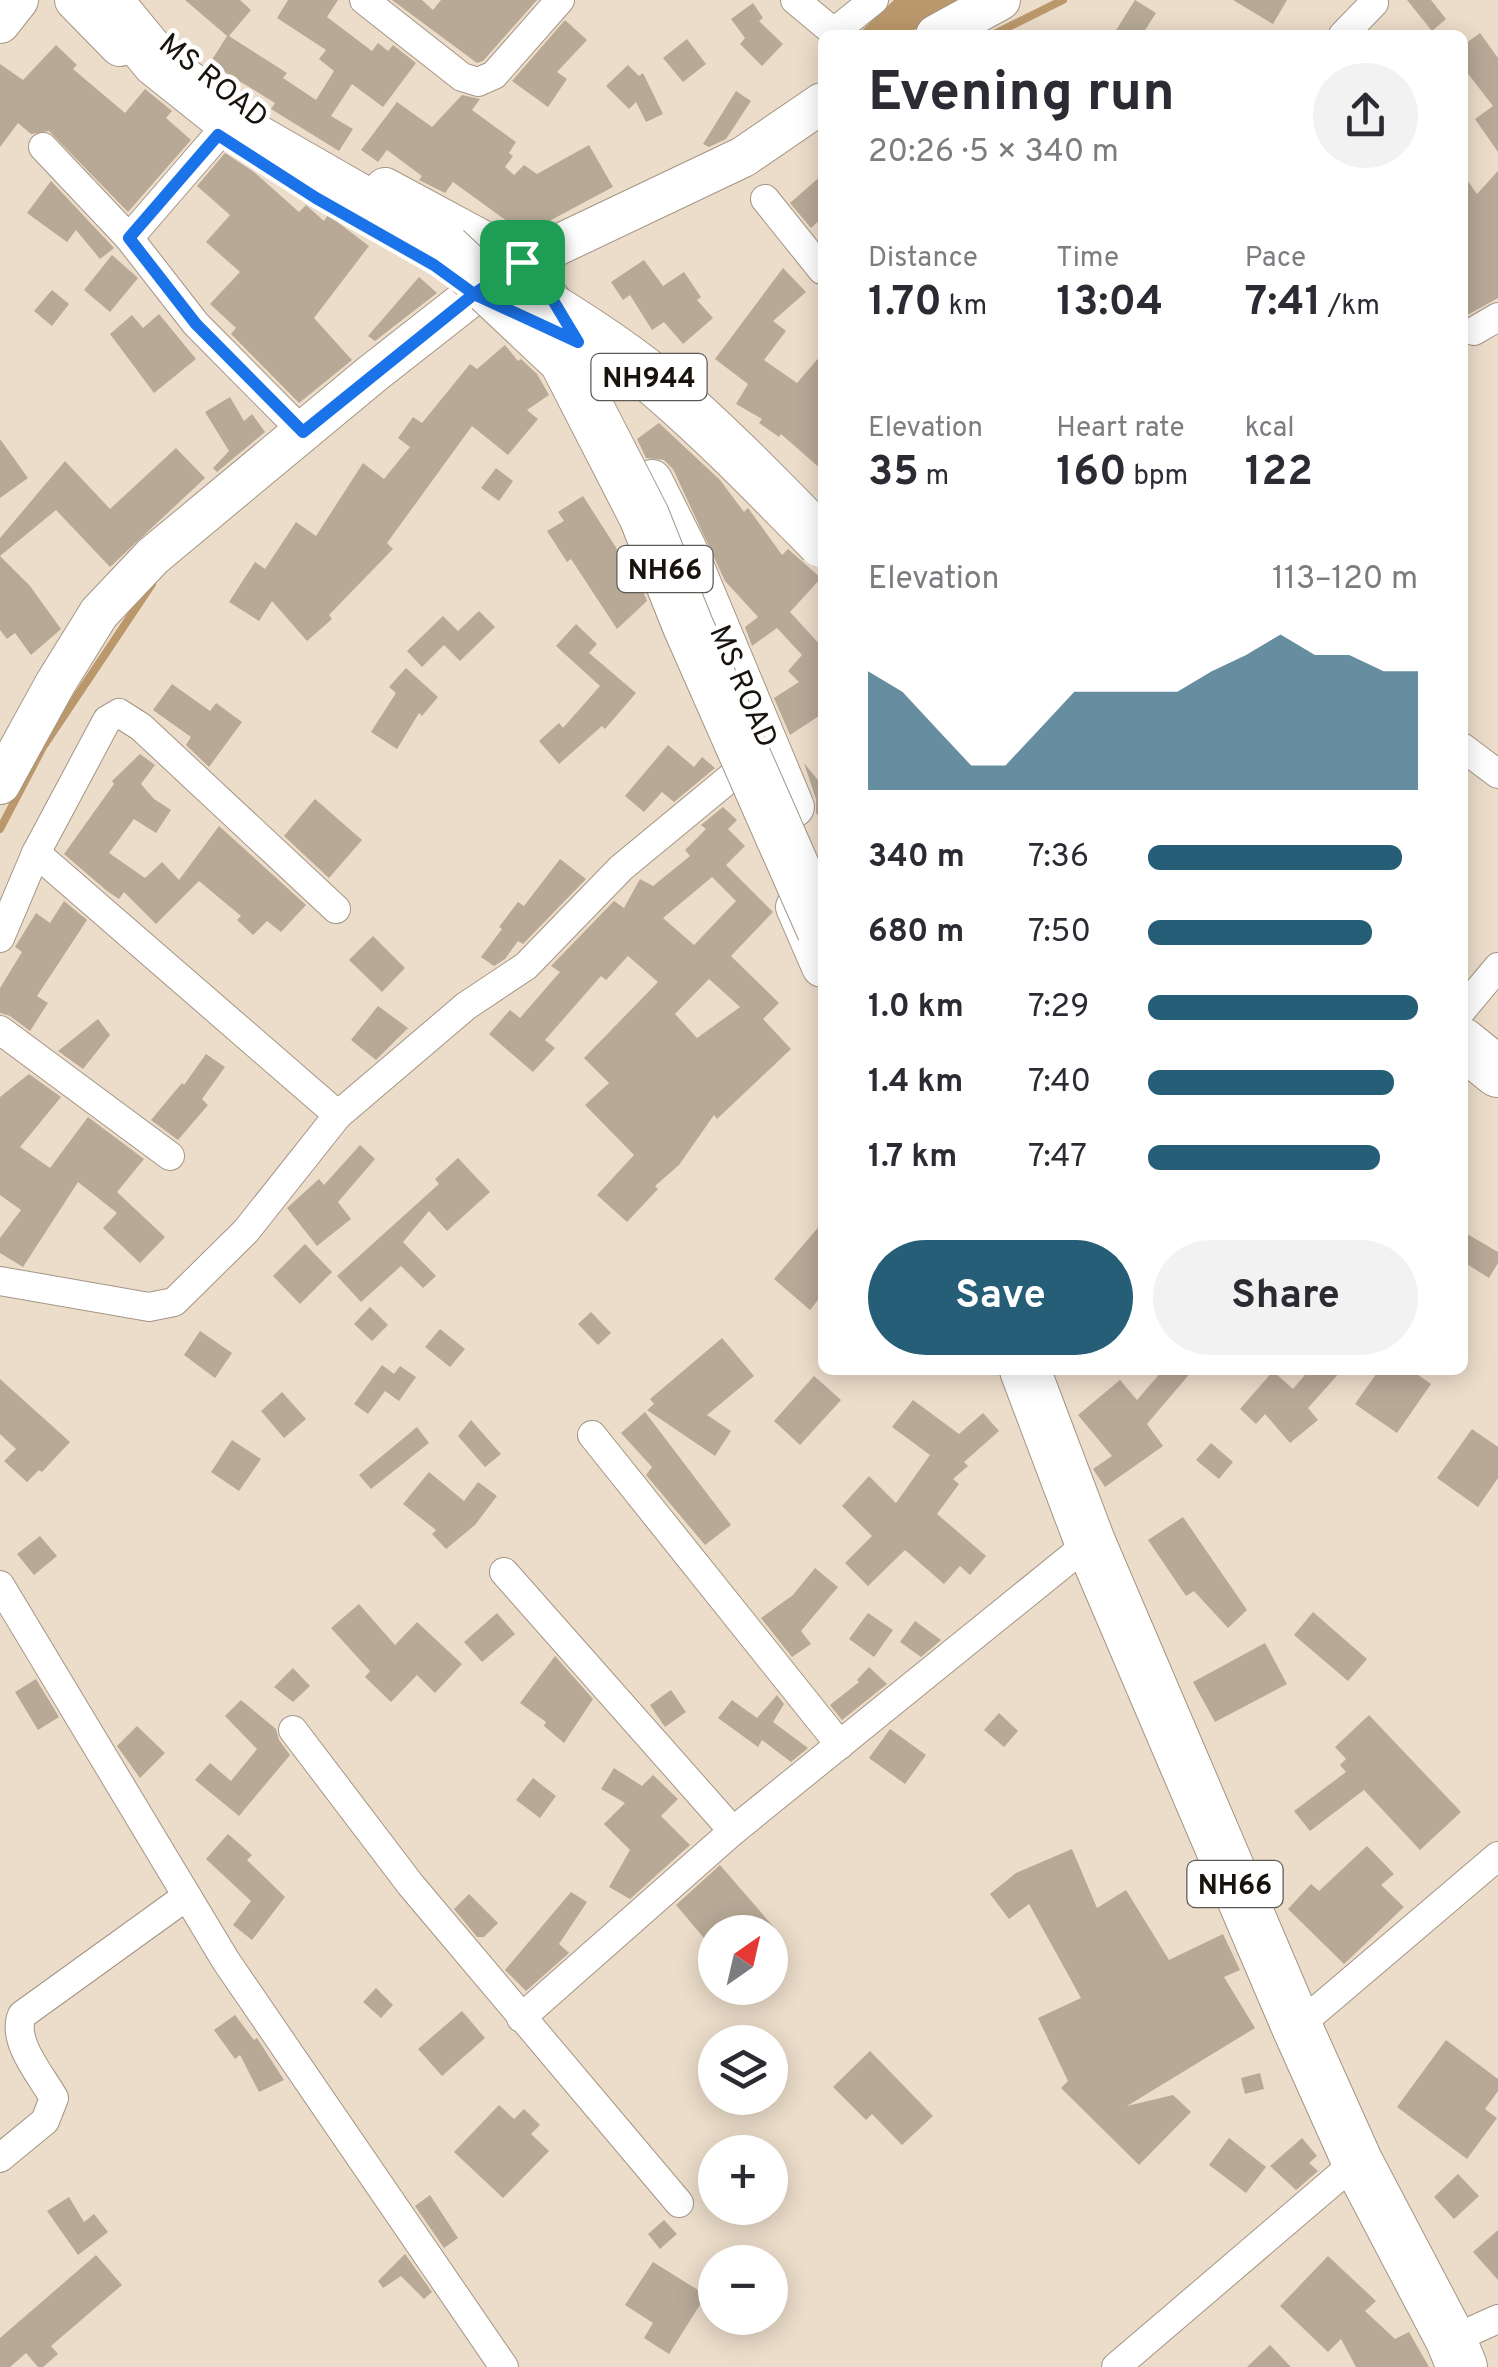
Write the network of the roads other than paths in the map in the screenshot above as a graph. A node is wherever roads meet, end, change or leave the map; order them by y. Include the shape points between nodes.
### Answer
1 (18, 0) edge
2 (75, 0) edge
3 (106, 0) edge
4 (126, 0) edge
5 (364, 0) edge
6 (560, 0) edge
7 (795, 0) edge
8 (874, 0) edge
9 (1000, 0) edge
10 (1374, 3) dead end
11 (0, 23) edge
12 (831, 30) edge
13 (839, 30) edge
14 (945, 30) edge
15 (1348, 30) edge
16 (818, 106) edge
17 (218, 135) junction
18 (44, 146) dead end
19 (764, 199) dead end
20 (129, 238) junction
21 (446, 249) junction
22 (522, 262) junction
23 (818, 265) edge
24 (474, 294) junction
25 (578, 342) junction
26 (303, 432) junction
27 (818, 509) edge
28 (818, 538) edge
29 (818, 565) edge
30 (1468, 752) edge
31 (736, 773) junction
32 (1498, 774) edge
33 (0, 784) edge
34 (36, 853) junction
35 (818, 862) edge
36 (336, 909) dead end
37 (818, 921) edge
38 (0, 938) edge
39 (818, 958) edge
40 (1498, 966) edge
41 (0, 1030) edge
42 (1474, 1043) edge
43 (338, 1115) junction
44 (170, 1156) dead end
45 (0, 1281) edge
46 (1026, 1375) edge
47 (592, 1436) dead end
48 (1083, 1526) junction
49 (504, 1572) dead end
50 (0, 1585) edge
51 (292, 1730) dead end
52 (840, 1745) junction
53 (733, 1832) junction
54 (1498, 1856) edge
55 (186, 1896) junction
56 (521, 2018) junction
57 (1297, 2027) junction
58 (0, 2158) edge
59 (1357, 2161) junction
60 (679, 2204) dead end
61 (1498, 2319) edge
62 (1456, 2353) edge
63 (504, 2367) edge
64 (1116, 2367) edge

1 - 11 street
2 - 17 street
3 - 21 highway, NH66 via 158,62 252,137
4 - 22 street, MS ROAD via 169,49 253,120
5 - 6 street via 462,77 478,82 494,75
7 - 12 street
8 - 13 street
9 - 14 street
10 - 15 street
16 - 22 street via 743,157
17 - 20 street
17 - 24 street
18 - 20 street
19 - 23 street
20 - 26 street via 196,324
21 - 28 highway, NH944, bridge via 582,328 652,380
21 - 37 highway, NH66, bridge via 564,360 644,516
22 - 24 street
22 - 25 street, MS ROAD
22 - 27 street, MS ROAD via 700,394
24 - 25 street, MS ROAD
24 - 26 street
24 - 31 street via 550,371 605,462
25 - 29 street, MS ROAD via 680,422
25 - 35 street, MS ROAD via 686,548
26 - 33 street via 153,556 100,613
30 - 32 street
31 - 39 street
31 - 43 street via 622,868 526,966 466,1006
34 - 36 street via 108,720 123,714
34 - 38 street
34 - 43 street
40 - 42 street
41 - 44 street
43 - 45 street via 246,1232 174,1302 149,1306
46 - 48 highway, NH66
47 - 52 street
48 - 52 street
48 - 57 highway, NH66
49 - 53 street
50 - 55 street
51 - 56 street
52 - 53 street
53 - 56 street
54 - 57 street
55 - 58 street via 22,2014 20,2037 54,2098 45,2121
55 - 63 street
56 - 60 street
57 - 59 highway, NH66
59 - 62 highway, NH66
59 - 64 street
61 - 62 street

